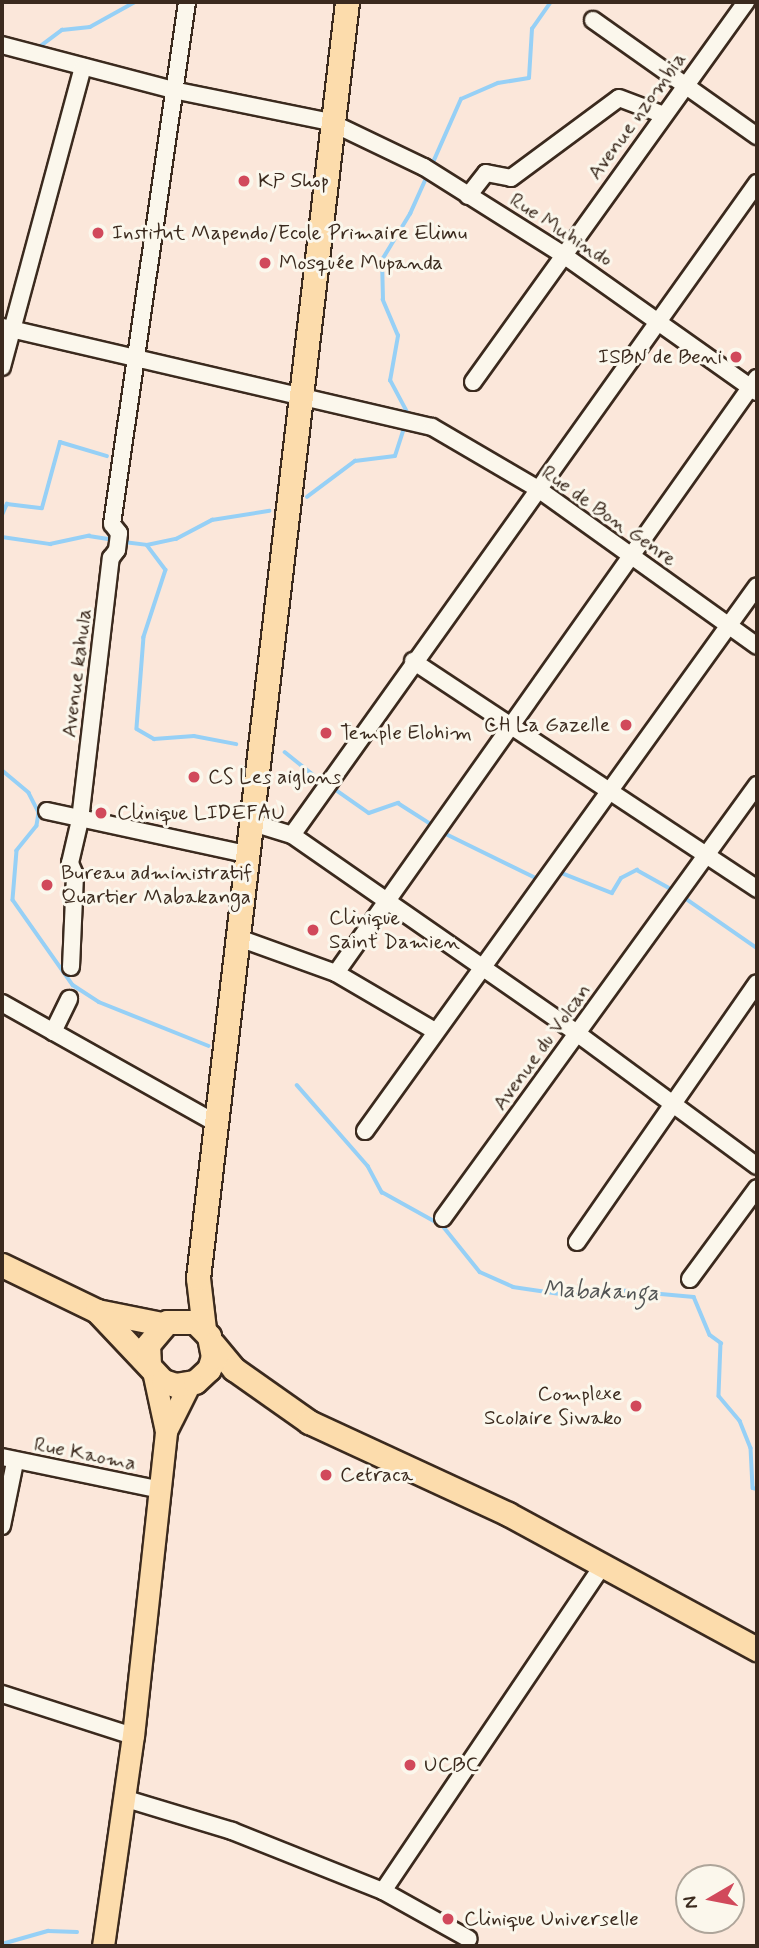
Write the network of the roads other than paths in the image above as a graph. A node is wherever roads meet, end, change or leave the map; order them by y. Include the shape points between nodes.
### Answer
1 (187, 2) edge
2 (347, 2) edge
3 (746, 2) edge
4 (593, 20) dead end
5 (2, 45) edge
6 (83, 67) junction
7 (686, 86) junction
8 (173, 90) junction
9 (664, 115) junction
10 (330, 122) junction
11 (757, 136) edge
12 (757, 183) edge
13 (468, 196) junction
14 (562, 254) junction
15 (657, 319) junction
16 (7, 328) edge
17 (133, 360) junction
18 (2, 367) edge
19 (473, 382) dead end
20 (755, 386) edge
21 (298, 392) junction
22 (538, 489) junction
23 (631, 558) junction
24 (757, 586) edge
25 (728, 627) junction
26 (757, 646) edge
27 (413, 661) junction
28 (511, 724) junction
29 (757, 785) edge
30 (608, 791) junction
31 (47, 811) dead end
32 (80, 820) junction
33 (250, 822) junction
34 (292, 835) junction
35 (246, 854) junction
36 (706, 858) junction
37 (757, 889) edge
38 (386, 899) junction
39 (236, 937) junction
40 (71, 967) dead end
41 (482, 969) junction
42 (336, 973) junction
43 (757, 983) edge
44 (69, 999) dead end
45 (2, 1003) edge
46 (435, 1031) junction
47 (53, 1032) junction
48 (578, 1034) junction
49 (672, 1103) junction
50 (216, 1123) junction
51 (365, 1131) dead end
52 (757, 1166) edge
53 (757, 1188) edge
54 (443, 1218) dead end
55 (577, 1242) dead end
56 (2, 1265) edge
57 (198, 1278) junction
58 (690, 1279) dead end
59 (97, 1311) junction
60 (167, 1322) junction
61 (209, 1337) junction
62 (151, 1368) junction
63 (195, 1382) junction
64 (260, 1389) junction
65 (166, 1431) junction
66 (8, 1460) edge
67 (161, 1490) junction
68 (2, 1526) edge
69 (603, 1565) junction
70 (757, 1649) edge
71 (2, 1694) edge
72 (133, 1736) junction
73 (123, 1798) junction
74 (383, 1891) junction
75 (469, 1939) dead end
76 (103, 1946) edge

1 - 8 street, Avenue kahula
2 - 10 highway
3 - 7 street, Avenue nzombia
4 - 7 street
5 - 6 street, Rue Muhindo
6 - 8 street, Rue Muhindo
6 - 16 street
7 - 9 street, Avenue nzombia
7 - 11 street
8 - 10 street, Rue Muhindo
8 - 17 street, Avenue kahula
9 - 13 street via 619,97 511,178 486,173
9 - 14 street, Avenue nzombia
10 - 13 street, Rue Muhindo via 429,170
10 - 21 highway
12 - 15 street
13 - 14 street, Rue Muhindo
14 - 15 street, Rue Muhindo
14 - 19 street, Avenue nzombia
15 - 20 street, Rue Muhindo
15 - 22 street
16 - 17 street, Rue de Bon Genre
16 - 18 street
17 - 21 street, Rue de Bon Genre
17 - 32 street, Avenue kahula via 112,524 119,533 111,558
20 - 23 street
21 - 22 street, Rue de Bon Genre via 432,427
21 - 33 highway
22 - 23 street, Rue de Bon Genre
22 - 27 street
23 - 25 street, Rue de Bon Genre
23 - 28 street
24 - 25 street
25 - 26 street, Rue de Bon Genre
25 - 30 street
27 - 28 street
27 - 34 street
28 - 30 street
28 - 38 street
29 - 36 street, Avenue du Volcan
30 - 36 street
30 - 41 street
31 - 32 street
32 - 35 street
32 - 40 street, Avenue kahula via 70,863 75,875
33 - 34 street
33 - 35 highway
34 - 38 street
35 - 39 highway
36 - 37 street
36 - 48 street, Avenue du Volcan
38 - 41 street
38 - 42 street
39 - 42 street
39 - 50 highway
41 - 46 street
41 - 48 street
42 - 46 street
43 - 49 street
44 - 47 street
45 - 47 street
46 - 51 street
47 - 50 street
48 - 49 street
48 - 54 street, Avenue du Volcan
49 - 52 street
49 - 55 street
50 - 57 highway
53 - 58 street
56 - 59 highway
57 - 60 highway
57 - 61 highway
59 - 60 highway
59 - 62 highway
60 - 61 highway via 184,1319
60 - 62 highway via 148,1345
61 - 63 highway via 209,1369
61 - 64 highway
62 - 63 highway via 175,1385
62 - 65 main road
63 - 64 highway
63 - 65 main road
64 - 69 highway via 309,1422 457,1488
65 - 67 main road
66 - 67 street, Rue Kaoma
66 - 68 street
67 - 72 main road
69 - 70 highway
69 - 74 street
71 - 72 street
72 - 73 main road
73 - 74 street via 232,1831
73 - 76 main road
74 - 75 street

